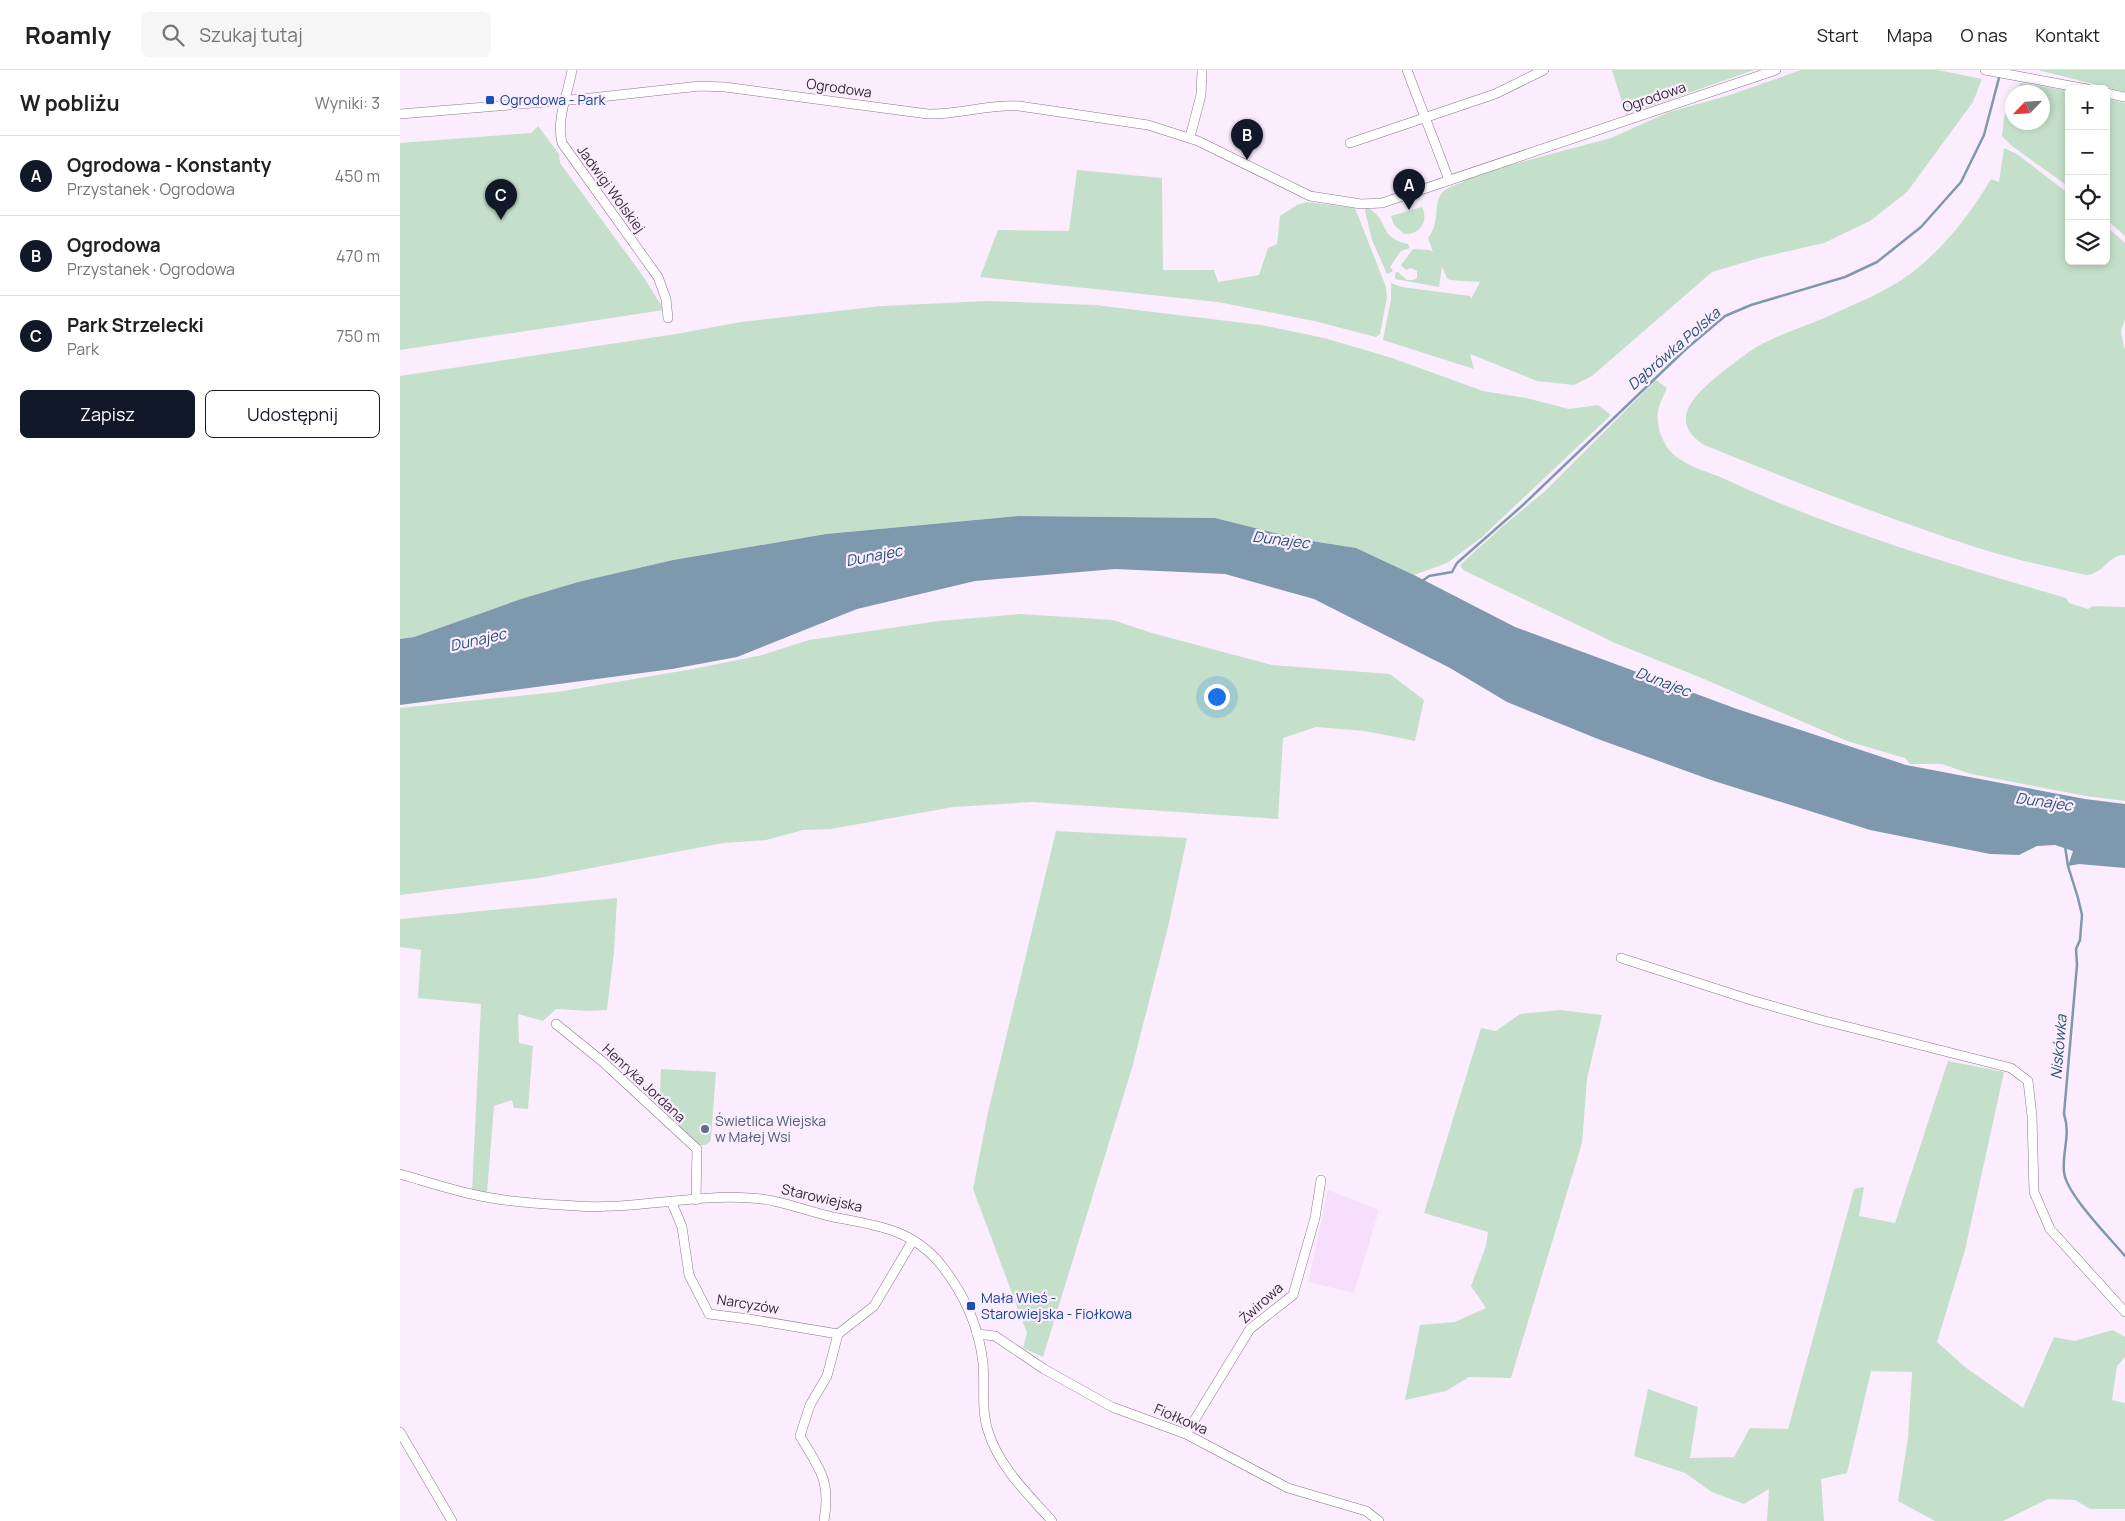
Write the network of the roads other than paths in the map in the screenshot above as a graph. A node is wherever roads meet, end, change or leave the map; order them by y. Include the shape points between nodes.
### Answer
1 (572, 70) edge
2 (1202, 70) edge
3 (1408, 70) edge
4 (1544, 70) edge
5 (1776, 70) edge
6 (1989, 71) edge
7 (2016, 73) edge
8 (2069, 85) edge
9 (2110, 94) edge
10 (2125, 97) edge
11 (565, 100) junction
12 (400, 114) edge
13 (1425, 117) junction
14 (1190, 138) junction
15 (1350, 143) dead end
16 (1449, 180) junction
17 (668, 318) dead end
18 (1621, 958) dead end
19 (556, 1024) dead end
20 (400, 1174) edge
21 (1321, 1180) dead end
22 (696, 1200) junction
23 (672, 1202) junction
24 (912, 1240) junction
25 (2125, 1312) edge
26 (838, 1334) junction
27 (977, 1334) junction
28 (400, 1432) edge
29 (1186, 1434) junction
30 (452, 1521) edge
31 (824, 1521) edge
32 (1052, 1521) edge
33 (1379, 1521) edge

1 - 11 street, Jadwigi Wolskiej
2 - 14 street via 1201,96
3 - 13 street
4 - 13 street via 1496,94
5 - 16 street, Ogrodowa
6 - 7 street
7 - 8 street
9 - 10 street
11 - 12 street, Ogrodowa
11 - 14 street, Ogrodowa via 700,86 725,87 928,114 1019,106 1148,125
11 - 17 street, Jadwigi Wolskiej via 560,128 562,143 658,278 666,299
13 - 15 street
13 - 16 street
14 - 16 street, Ogrodowa via 1310,196 1332,201 1382,203
18 - 25 street via 1804,1015 2012,1068 2028,1081 2034,1192 2050,1229
19 - 22 street, Henryka Jordana via 603,1062 697,1149
20 - 23 street, Starowiejska via 506,1200 618,1208
21 - 29 street, Żwirowa via 1315,1218 1293,1295 1250,1328
22 - 23 street, Starowiejska
22 - 24 street, Starowiejska via 751,1198 778,1202 891,1229
23 - 26 street, Narcyzów via 682,1228 689,1275 709,1314
24 - 26 street via 874,1306
24 - 27 street, Starowiejska via 934,1257 953,1282
26 - 31 street via 827,1376 810,1405 800,1436 823,1476 827,1492
27 - 29 street, Fiołkowa via 995,1336 1044,1369 1112,1407
27 - 32 street, Starowiejska via 983,1364 985,1418 994,1448 1014,1478
28 - 30 street
29 - 33 street, Fiołkowa via 1288,1488 1366,1511

